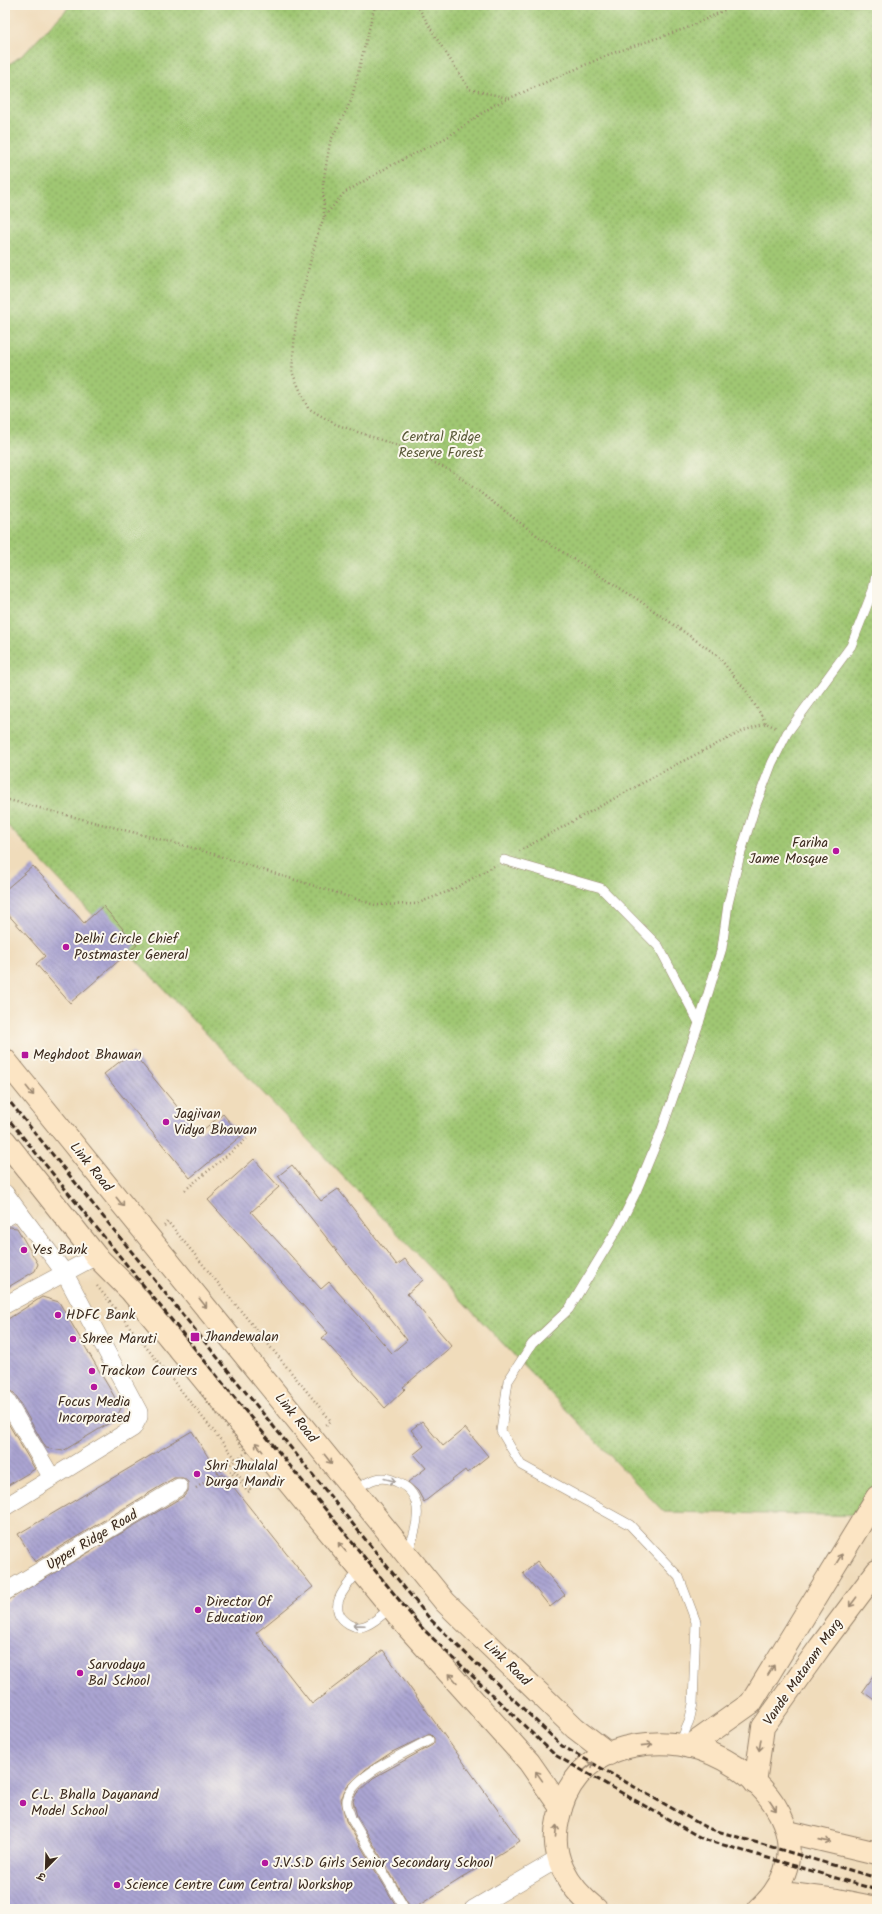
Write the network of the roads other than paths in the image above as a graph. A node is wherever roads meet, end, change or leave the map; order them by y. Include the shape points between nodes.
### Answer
1 (877, 570) edge
2 (504, 860) road end
3 (699, 1023) junction
4 (5, 1060) edge
5 (5, 1141) edge
6 (5, 1192) edge
7 (11, 1214) edge
8 (96, 1256) junction
9 (64, 1272) junction
10 (5, 1305) edge
11 (5, 1398) edge
12 (52, 1478) junction
13 (180, 1487) dead end
14 (354, 1490) junction
15 (877, 1497) edge
16 (5, 1507) edge
17 (406, 1555) junction
18 (361, 1569) junction
19 (877, 1571) edge
20 (5, 1592) edge
21 (392, 1607) junction
22 (429, 1740) dead end
23 (684, 1746) junction
24 (609, 1754) junction
25 (755, 1783) junction
26 (561, 1808) junction
27 (788, 1832) junction
28 (877, 1853) edge
29 (558, 1859) junction
30 (775, 1892) junction
31 (829, 1905) edge
32 (877, 1908) edge
33 (405, 1909) edge
34 (473, 1909) edge
35 (596, 1909) edge
36 (759, 1909) edge

1 - 3 lane via 873,590 851,646 787,733 772,763 738,859 722,948
2 - 3 lane via 600,888 659,947
3 - 23 lane via 661,1132 636,1192 619,1226 569,1309 532,1344 508,1381 501,1431 522,1465 630,1525 679,1577 696,1622 694,1704
4 -> 14 main road, Link Road
5 - 8 main road
6 - 7 street
7 - 9 street
8 - 9 street
18 -> 8 main road via 131,1291
9 - 10 street
9 - 12 street via 139,1412 139,1417 133,1428
11 - 12 street
12 - 16 street
13 - 20 street, Upper Ridge Road
14 - 17 main road, Link Road
14 -> 17 lane via 377,1478 383,1478 401,1484 411,1493 416,1501 418,1525
23 -> 15 main road, Vande Mataram Marg via 751,1703
17 - 24 main road, Link Road via 445,1602 575,1728
18 - 21 main road
21 -> 18 lane via 362,1627 343,1619 338,1608 340,1594
19 -> 25 main road, Vande Mataram Marg via 763,1727
26 -> 21 main road via 529,1762
22 - 33 lane via 357,1783 350,1792 347,1802 352,1818
24 -> 23 main road via 648,1744
23 - 25 main road via 724,1761
26 -> 24 main road via 579,1775 592,1763
25 -> 27 main road via 773,1806
29 -> 26 main road via 556,1833
27 -> 28 main road
27 - 30 main road via 789,1861 784,1877
29 - 34 street
29 - 35 main road via 569,1882
30 - 31 main road
30 - 36 main road
31 - 32 main road

